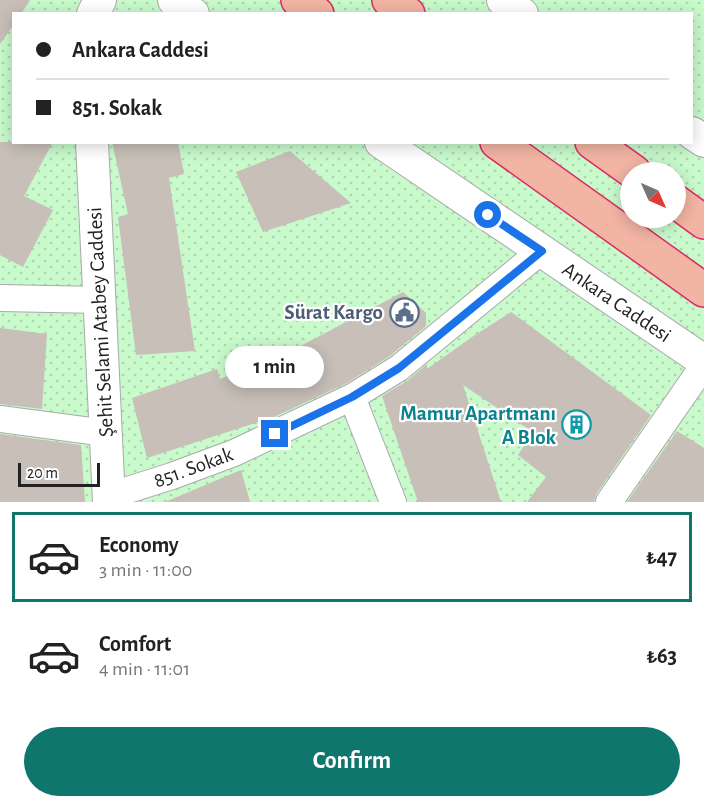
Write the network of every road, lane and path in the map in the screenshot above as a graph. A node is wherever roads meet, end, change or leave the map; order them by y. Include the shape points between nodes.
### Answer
1 (174, 0) edge
2 (298, 0) edge
3 (389, 0) edge
4 (503, 0) edge
5 (534, 0) edge
6 (190, 12) edge
7 (314, 12) edge
8 (405, 12) edge
9 (520, 12) edge
10 (525, 12) edge
11 (92, 144) edge
12 (384, 144) edge
13 (501, 144) edge
14 (595, 144) edge
15 (620, 162) edge
16 (686, 209) edge
17 (704, 222) edge
18 (542, 251) junction
19 (704, 290) edge
20 (0, 298) edge
21 (99, 300) junction
22 (704, 363) edge
23 (352, 397) junction
24 (0, 419) edge
25 (106, 433) junction
26 (109, 499) edge
27 (393, 502) edge
28 (609, 502) edge

1 - 6 street
2 - 7 highway
3 - 8 highway
4 - 9 street
5 - 10 street
11 - 21 street, Şehit Selami Atabey Caddesi
12 - 18 street, Ankara Caddesi
13 - 19 highway
14 - 15 highway
16 - 17 highway
18 - 22 street, Ankara Caddesi
18 - 23 street, 851. Sokak via 399,368
20 - 21 street
21 - 25 street, Şehit Selami Atabey Caddesi
22 - 28 street
23 - 26 street, 851. Sokak via 234,453
23 - 27 street
24 - 25 street
25 - 26 street, Şehit Selami Atabey Caddesi

